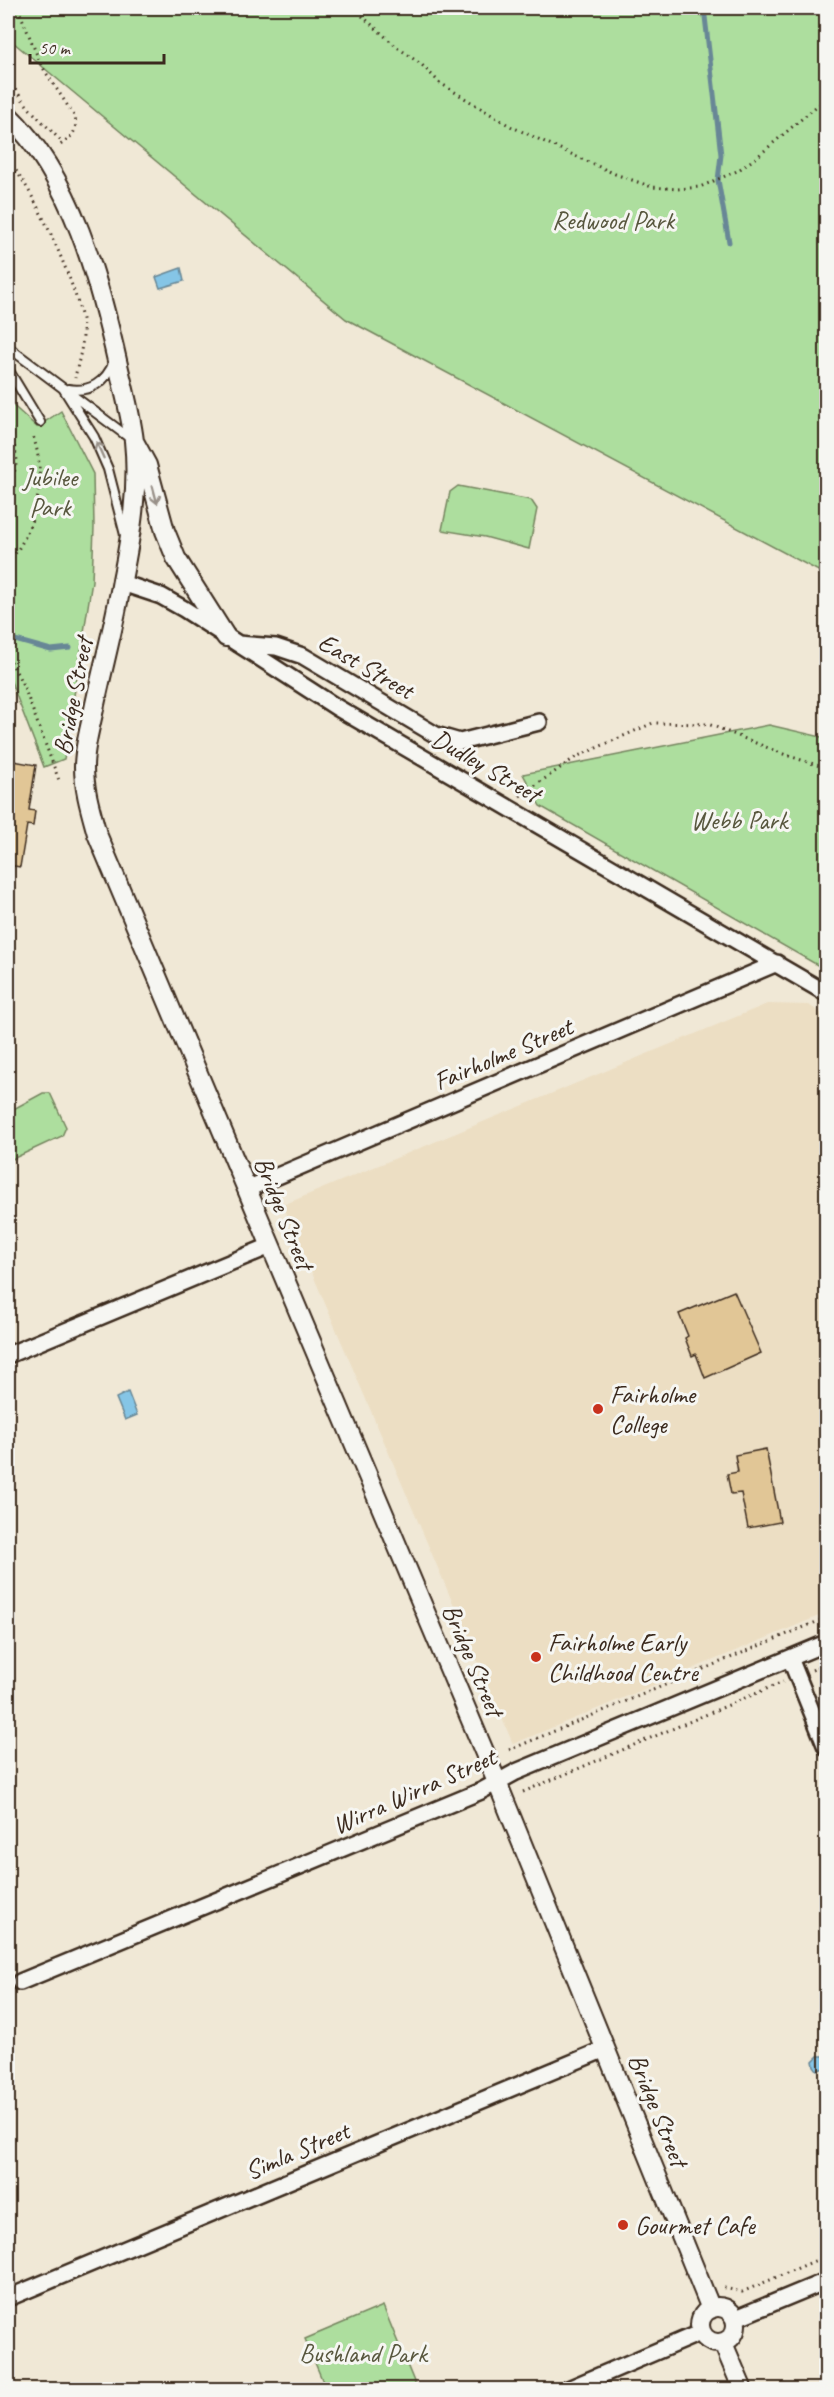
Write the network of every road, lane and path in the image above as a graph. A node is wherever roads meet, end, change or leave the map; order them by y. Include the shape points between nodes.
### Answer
1 (18, 8) edge
2 (353, 8) edge
3 (8, 80) edge
4 (826, 101) edge
5 (8, 116) edge
6 (63, 143) junction
7 (42, 156) junction
8 (8, 162) edge
9 (8, 347) edge
10 (116, 357) junction
11 (8, 369) edge
12 (63, 388) junction
13 (8, 411) edge
14 (40, 422) dead end
15 (28, 426) dead end
16 (134, 441) junction
17 (8, 501) edge
18 (128, 547) junction
19 (8, 563) edge
20 (122, 584) junction
21 (230, 640) junction
22 (8, 656) edge
23 (539, 722) dead end
24 (826, 768) edge
25 (60, 783) dead end
26 (507, 806) junction
27 (777, 963) junction
28 (826, 993) edge
29 (247, 1189) junction
30 (270, 1246) junction
31 (8, 1355) edge
32 (826, 1618) edge
33 (826, 1643) edge
34 (790, 1658) junction
35 (826, 1664) edge
36 (819, 1667) junction
37 (797, 1676) junction
38 (826, 1686) edge
39 (826, 1747) edge
40 (509, 1750) dead end
41 (497, 1782) junction
42 (523, 1792) dead end
43 (20, 1982) dead end
44 (605, 2049) junction
45 (826, 2256) edge
46 (826, 2281) edge
47 (724, 2288) dead end
48 (8, 2298) edge
49 (711, 2309) junction
50 (735, 2319) junction
51 (702, 2332) junction
52 (723, 2343) junction
53 (566, 2390) edge
54 (743, 2390) edge

1 - 6 path via 41,65 75,117 73,136
2 - 4 path via 440,83 510,126 652,187 700,187 737,171
3 - 6 path
5 - 7 street, Bridge Street
6 - 7 path
7 - 10 street, Bridge Street via 73,214
8 - 12 path via 39,207 84,326 75,381
9 - 12 lane
10 - 12 lane via 103,381 76,391
10 - 16 street, Bridge Street
11 - 14 lane
12 - 16 lane
18 -> 12 lane via 108,469 94,437
13 - 17 path via 17,460
15 - 19 path via 39,454 39,492 17,552
16 - 18 street, Bridge Street via 135,490
16 -> 21 street via 147,465 176,558
18 - 20 street, Bridge Street
20 - 21 street, Dudley Street via 160,596
20 - 29 street, Bridge Street via 85,750 85,787 97,834
21 - 23 street, East Street via 303,656 436,735 460,742
21 - 26 street, Dudley Street
22 - 25 path via 24,687
24 - 26 path via 708,724 653,723 576,757
26 - 27 street, Dudley Street
27 - 28 street, Dudley Street
27 - 29 street, Fairholme Street
29 - 30 street, Bridge Street
30 - 31 street
30 - 41 street, Bridge Street
32 - 40 path
33 - 34 street, Wirra Wirra Street
34 - 37 street
34 - 41 street, Wirra Wirra Street
35 - 36 path
36 - 37 path
36 - 38 path
37 - 39 street
37 - 42 path
41 - 43 street, Wirra Wirra Street
41 - 44 street, Bridge Street
44 - 48 street, Simla Street
44 - 49 street, Bridge Street
45 - 47 path via 742,2292
46 - 50 street
49 - 50 street via 725,2309
49 - 51 street via 702,2318
50 - 52 street via 734,2334
51 - 52 street via 710,2341
51 - 53 street
52 - 54 street

